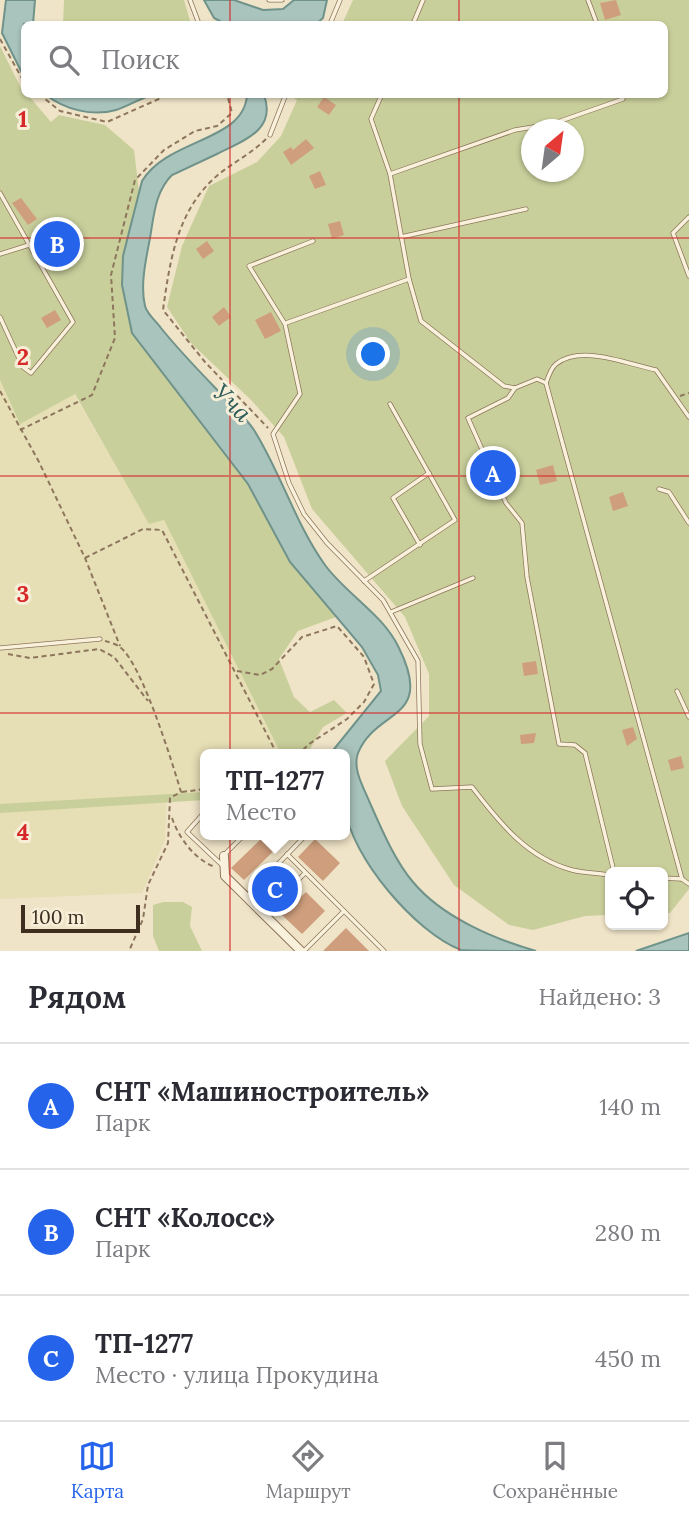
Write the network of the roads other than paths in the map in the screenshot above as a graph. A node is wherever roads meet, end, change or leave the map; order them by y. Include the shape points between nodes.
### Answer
1 (190, 0) edge
2 (269, 0) edge
3 (282, 0) edge
4 (340, 0) edge
5 (423, 0) edge
6 (588, 0) edge
7 (198, 21) edge
8 (331, 21) edge
9 (414, 21) edge
10 (596, 21) edge
11 (285, 98) edge
12 (380, 98) edge
13 (623, 99) dead end
14 (271, 135) road end
15 (390, 174) junction
16 (0, 193) edge
17 (526, 209) dead end
18 (689, 217) edge
19 (401, 237) junction
20 (313, 241) dead end
21 (29, 245) junction
22 (0, 254) edge
23 (689, 276) edge
24 (409, 279) junction
25 (0, 317) edge
26 (285, 324) junction
27 (545, 383) junction
28 (515, 388) junction
29 (390, 404) dead end
30 (689, 418) edge
31 (429, 473) junction
32 (659, 489) dead end
33 (689, 523) edge
34 (420, 545) junction
35 (473, 578) dead end
36 (364, 581) junction
37 (390, 612) junction
38 (100, 639) road end
39 (1, 650) edge
40 (677, 691) dead end
41 (689, 718) edge
42 (200, 817) edge
43 (239, 840) edge
44 (301, 840) edge
45 (287, 854) junction
46 (224, 856) joint
47 (610, 867) edge
48 (222, 868) junction
49 (305, 873) junction
50 (605, 873) edge
51 (668, 878) edge
52 (682, 879) junction
53 (689, 884) edge
54 (246, 897) junction
55 (344, 911) junction
56 (264, 914) junction
57 (303, 951) edge
58 (383, 951) edge

1 - 7 lane
2 - 3 lane
4 - 8 lane
5 - 9 lane
6 - 10 lane
11 - 14 lane
12 - 15 lane via 371,119
13 - 15 lane via 552,124 515,130
15 - 19 lane
16 - 21 lane
17 - 19 lane
18 - 23 lane via 673,233
19 - 24 lane
20 - 26 lane via 249,266
21 - 22 lane
21 - 25 lane via 73,322 31,373 23,367
24 - 26 lane
24 - 28 lane via 421,321 504,386
26 - 36 lane via 300,394 273,434 304,514
27 - 28 lane via 537,379
27 - 30 lane via 553,366 573,355 656,370
27 - 52 lane
28 - 47 lane via 508,398 468,418 506,503 522,523 527,577 559,744 575,745 585,753
29 - 31 lane
31 - 34 lane via 455,520
31 - 34 lane via 393,499
32 - 33 lane via 669,492
34 - 36 lane
35 - 37 lane
36 - 37 lane
37 - 50 lane via 418,662 420,744 432,789 472,787 507,833 539,854 571,870
38 - 39 lane
40 - 41 lane
42 - 48 lane via 187,832
43 - 46 lane
44 - 45 lane
45 - 49 lane
45 - 54 lane
46 - 48 street
48 - 54 street
49 - 55 lane
49 - 56 lane
51 - 52 lane
52 - 53 lane
54 - 56 street
55 - 57 lane
55 - 58 lane
56 - 57 street

